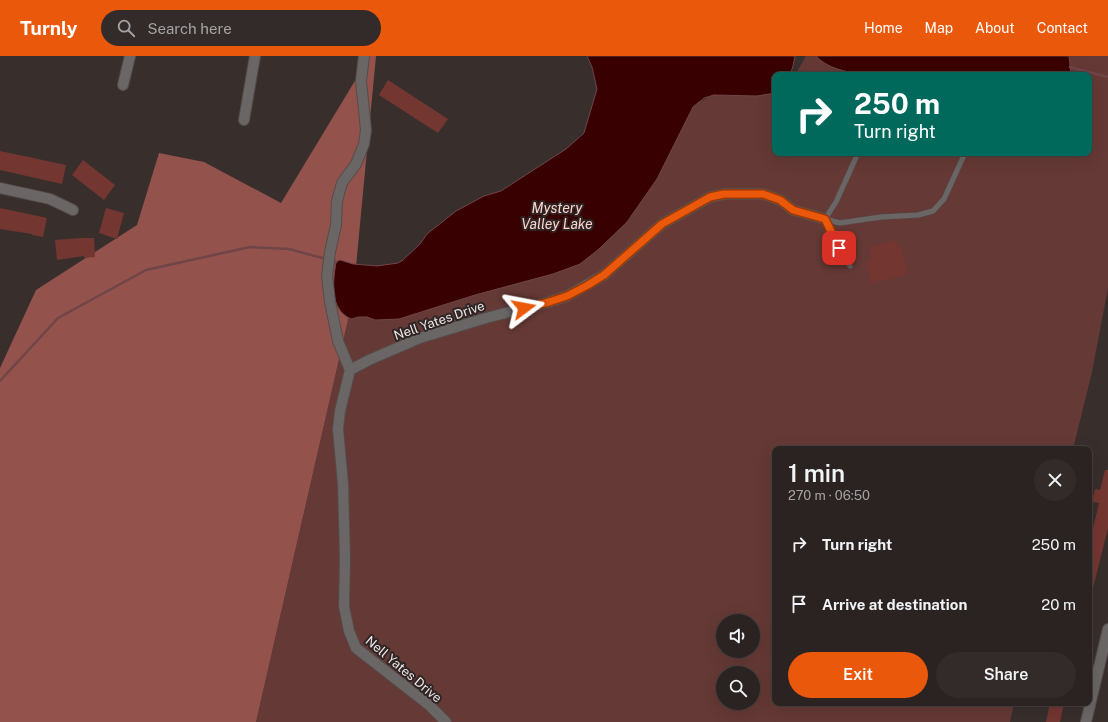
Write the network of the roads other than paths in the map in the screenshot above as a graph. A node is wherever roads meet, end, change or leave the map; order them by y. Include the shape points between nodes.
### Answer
1 (130, 56) edge
2 (256, 56) edge
3 (364, 56) edge
4 (123, 85) dead end
5 (244, 120) dead end
6 (857, 156) edge
7 (964, 156) edge
8 (0, 188) edge
9 (73, 210) dead end
10 (825, 219) junction
11 (850, 266) dead end
12 (350, 370) junction
13 (1108, 629) edge
14 (1092, 697) edge
15 (1090, 706) edge
16 (446, 722) edge
17 (1086, 722) edge

1 - 4 street
2 - 5 street
3 - 12 street via 361,81 366,130 364,144 356,164 342,183 337,201 336,225 327,276 338,341
6 - 10 lane via 836,202
7 - 10 lane via 944,199 932,211 918,215 840,223
8 - 9 street via 50,199
10 - 11 lane
10 - 12 street, Nell Yates Drive via 793,210 780,200 763,194 724,194 710,197 662,224 604,275 567,296 420,338
12 - 16 street, Nell Yates Drive via 338,429 343,484 344,606 349,631 356,648 429,705
13 - 14 street
15 - 17 street

